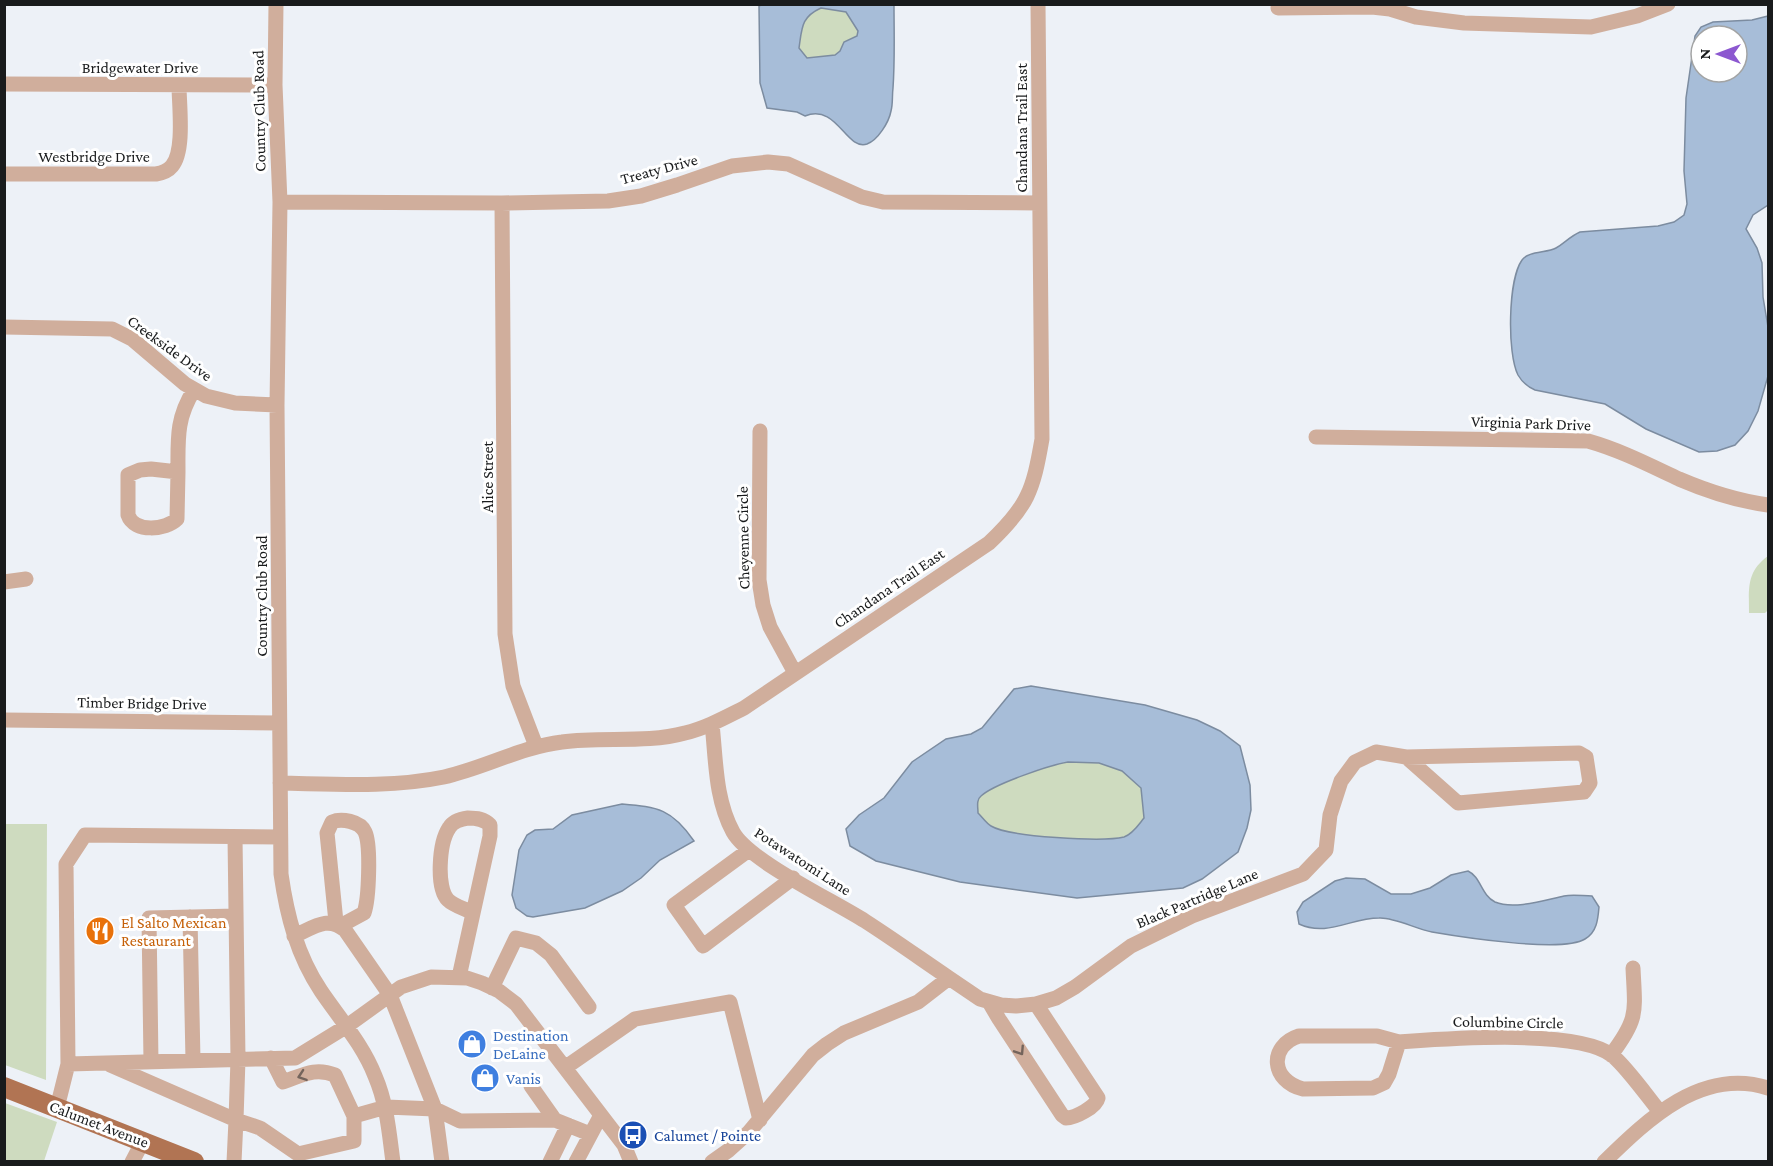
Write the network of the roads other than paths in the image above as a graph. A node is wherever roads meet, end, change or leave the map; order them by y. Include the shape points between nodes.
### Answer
1 (276, 4) edge
2 (1038, 4) edge
3 (1668, 4) edge
4 (1278, 8) dead end
5 (4, 84) edge
6 (179, 85) junction
7 (275, 85) junction
8 (4, 174) edge
9 (280, 202) junction
10 (502, 203) junction
11 (1039, 203) junction
12 (4, 327) edge
13 (194, 390) junction
14 (277, 405) junction
15 (760, 431) dead end
16 (1316, 437) dead end
17 (178, 472) junction
18 (1768, 505) edge
19 (26, 579) dead end
20 (4, 582) edge
21 (795, 673) junction
22 (4, 720) edge
23 (279, 723) junction
24 (712, 724) junction
25 (536, 746) junction
26 (1406, 758) junction
27 (280, 783) junction
28 (235, 837) junction
29 (279, 837) junction
30 (749, 850) junction
31 (793, 878) junction
32 (473, 913) junction
33 (236, 916) junction
34 (190, 917) junction
35 (338, 924) junction
36 (294, 936) junction
37 (1633, 968) dead end
38 (459, 977) junction
39 (949, 978) junction
40 (492, 988) junction
41 (390, 995) junction
42 (989, 1002) junction
43 (1036, 1004) junction
44 (589, 1007) dead end
45 (347, 1026) junction
46 (1399, 1042) junction
47 (1611, 1055) junction
48 (271, 1058) junction
49 (238, 1059) junction
50 (193, 1060) junction
51 (151, 1062) junction
52 (104, 1063) junction
53 (68, 1064) junction
54 (566, 1067) junction
55 (531, 1086) dead end
56 (4, 1087) edge
57 (1768, 1088) edge
58 (386, 1107) junction
59 (57, 1108) junction
60 (435, 1109) junction
61 (1660, 1112) junction
62 (601, 1115) junction
63 (354, 1116) junction
64 (236, 1120) junction
65 (760, 1120) junction
66 (561, 1122) junction
67 (590, 1134) junction
68 (142, 1141) junction
69 (132, 1161) edge
70 (194, 1161) edge
71 (234, 1161) edge
72 (393, 1161) edge
73 (442, 1161) edge
74 (550, 1161) edge
75 (576, 1161) edge
76 (631, 1161) edge
77 (712, 1161) edge
78 (1604, 1161) edge

1 - 7 street, Country Club Road
2 - 11 street, Chandana Trail East
3 - 4 street via 1591,27 1464,23 1372,7
5 - 6 street, Bridgewater Drive
6 - 7 street, Bridgewater Drive
6 - 8 street, Westbridge Drive via 179,150 165,172
7 - 9 street, Country Club Road
9 - 10 street, Treaty Drive
9 - 14 street, Country Club Road
10 - 11 street, Treaty Drive via 608,201 641,196 732,166 768,162 788,164 862,197 883,202
10 - 25 street, Alice Street via 505,634 513,686
11 - 21 street, Chandana Trail East via 1042,439 1032,488 1013,521 989,543
12 - 13 street, Creekside Drive via 112,328 132,339
13 - 14 street, Creekside Drive via 218,400
13 - 17 street via 179,424
14 - 23 street, Country Club Road
15 - 21 street, Cheyenne Circle via 759,580 770,627
16 - 18 street, Virginia Park Drive via 1588,441 1717,493
17 - 17 street via 177,519 166,526 149,528 130,521 128,475 151,469
19 - 20 street
21 - 24 street, Chandana Trail East via 744,708
22 - 23 street, Timber Bridge Drive
23 - 27 street, Country Club Road
24 - 25 street, Chandana Trail East via 657,738 590,739
24 - 30 street, Potawatomi Lane via 725,816 734,834
25 - 27 street, Chandana Trail East via 418,782
26 - 26 street, Black Partridge Lane via 1458,802 1584,792 1590,783 1588,762 1579,753
26 - 43 street, Black Partridge Lane via 1376,752 1355,762 1341,781 1330,815 1326,850 1303,874 1192,916 1131,946 1056,998
27 - 29 street, Country Club Road
28 - 29 street
28 - 33 street
28 - 53 street via 85,835 66,864
29 - 36 street, Country Club Road via 284,898
30 - 31 street, Potawatomi Lane
30 - 31 street via 674,905 703,946
31 - 39 street, Potawatomi Lane
32 - 32 street via 490,836 490,825 476,818 459,819 448,829 441,850 442,891 449,902
32 - 38 street
33 - 34 street
33 - 49 street
34 - 50 street
34 - 51 street via 148,918
35 - 35 street via 364,913 368,905 364,829 338,819 327,833
35 - 36 street via 325,922
35 - 41 street
36 - 45 street, Country Club Road via 320,989
37 - 47 street via 1635,1014 1627,1034
38 - 40 street
38 - 41 street via 431,977
39 - 42 street, Black Partridge Lane
39 - 65 street via 918,1002 827,1044 813,1055
40 - 44 street via 516,939 536,943 551,955
40 - 54 street via 516,1004
41 - 45 street
41 - 60 street
42 - 43 street, Black Partridge Lane
42 -> 43 street via 1068,1119 1098,1098
45 - 48 street via 295,1058
45 - 58 street, Country Club Road via 375,1075
46 - 46 street, Columbine Circle via 1384,1083 1373,1088 1303,1089 1283,1080 1279,1072 1279,1051 1287,1040 1299,1036 1377,1036
46 - 47 street, Columbine Circle via 1546,1038 1581,1043
47 - 61 street, Columbine Circle
48 - 49 street
63 -> 48 street via 335,1075 323,1070 283,1082
49 - 50 street
49 - 64 street
50 - 51 street
51 - 52 street
52 - 53 street
52 - 64 street
53 - 59 street
54 - 62 street
54 - 65 street via 635,1018 730,1002
55 - 66 street
56 - 59 main road, Calumet Avenue
57 - 61 street via 1752,1083 1719,1085 1681,1098
58 - 60 street
58 - 63 street
58 - 72 street, Country Club Road
59 - 68 main road, Calumet Avenue
60 - 66 street via 460,1121
60 - 73 street
61 - 78 street
62 - 67 street
62 - 76 street
63 - 64 street via 354,1141 298,1154 260,1128
64 - 71 street
65 - 77 street
66 - 67 street
66 - 74 street
67 - 75 street
68 - 69 street
68 - 70 main road, Calumet Avenue

